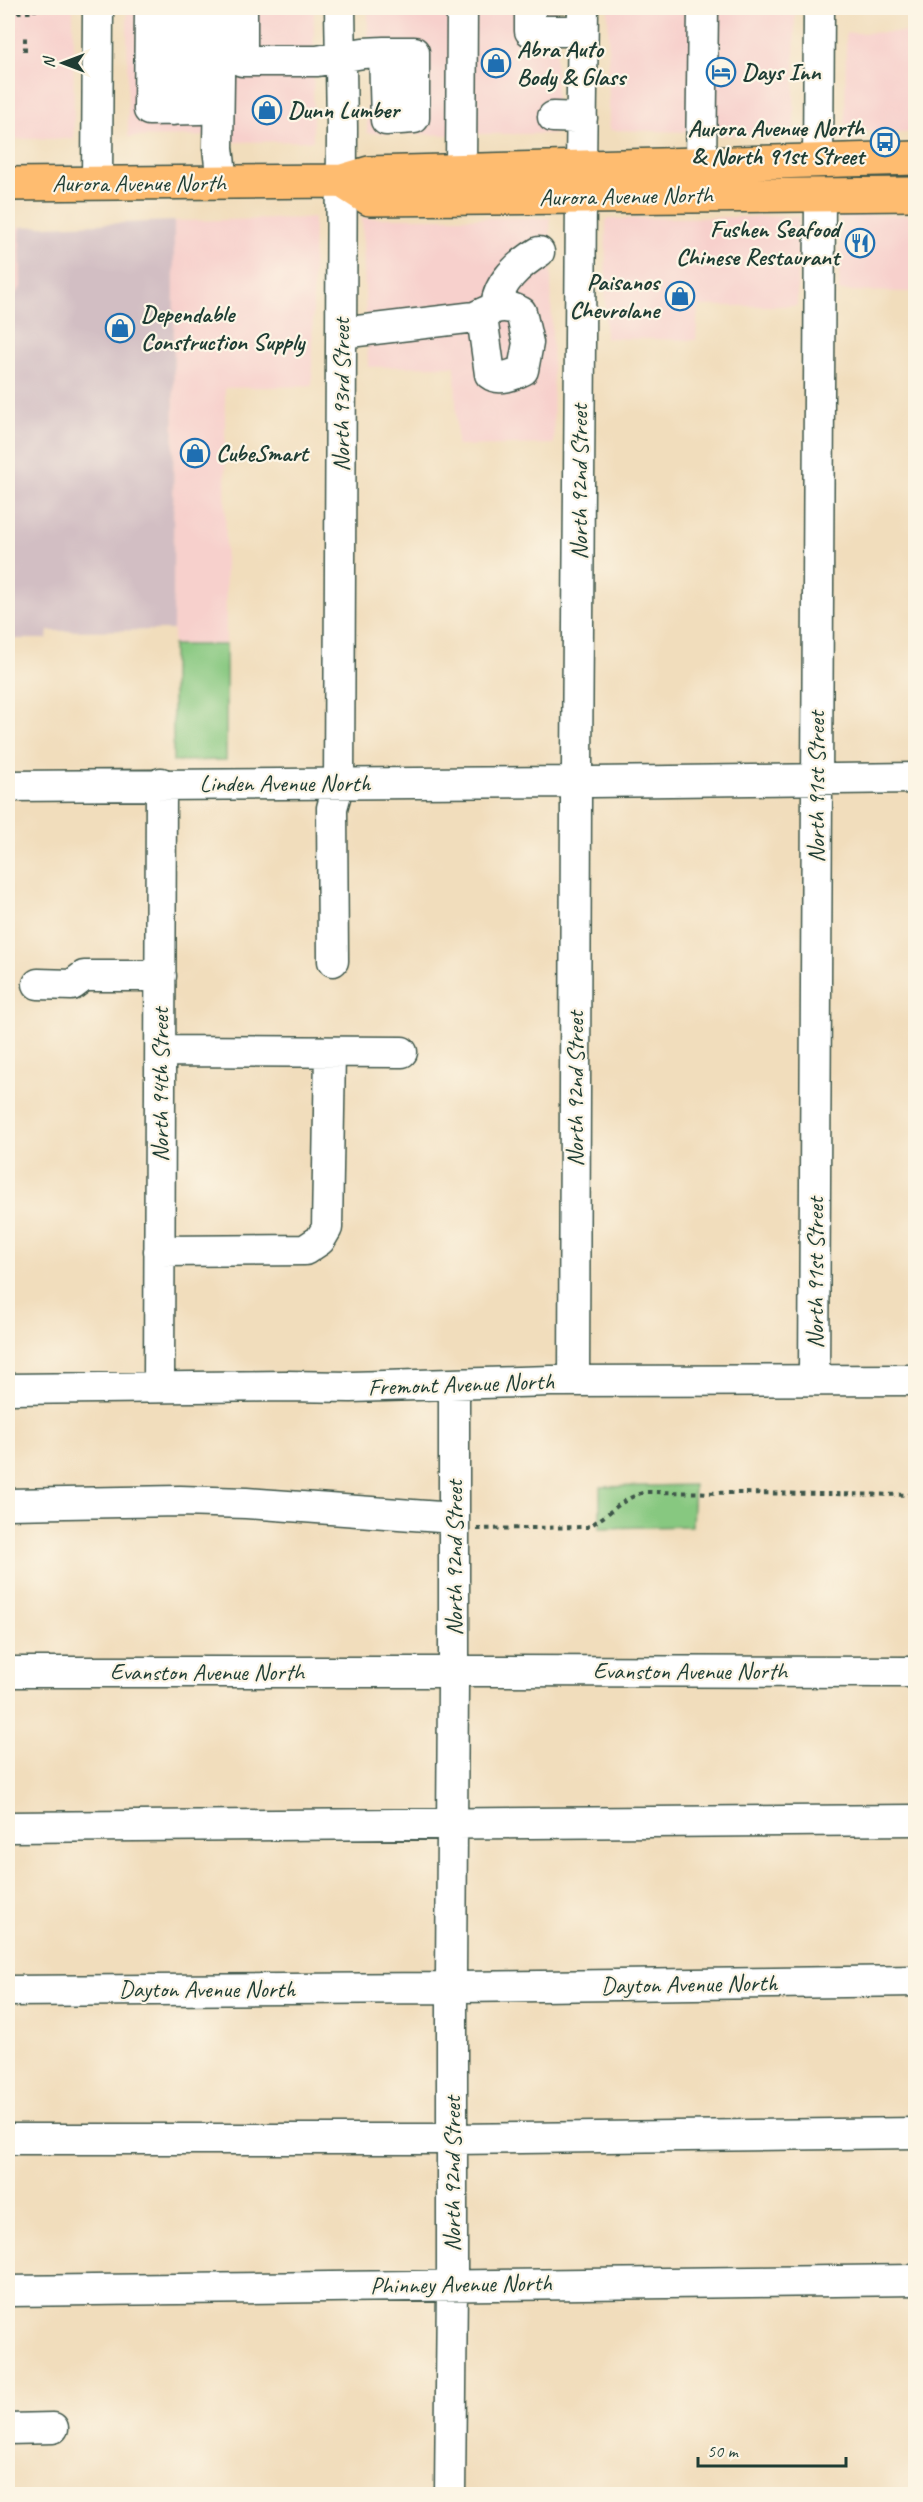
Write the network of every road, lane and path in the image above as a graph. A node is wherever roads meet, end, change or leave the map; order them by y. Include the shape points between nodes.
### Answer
1 (35, 8) edge
2 (98, 8) edge
3 (150, 8) edge
4 (173, 8) edge
5 (197, 8) edge
6 (220, 8) edge
7 (242, 8) edge
8 (340, 8) edge
9 (462, 8) edge
10 (530, 8) edge
11 (703, 8) edge
12 (819, 8) edge
13 (8, 12) edge
14 (583, 19) edge
15 (25, 36) dead end
16 (25, 51) dead end
17 (384, 52) dead end
18 (328, 59) junction
19 (173, 110) junction
20 (553, 117) dead end
21 (582, 118) junction
22 (915, 158) edge
23 (818, 161) junction
24 (762, 162) junction
25 (702, 165) junction
26 (461, 171) junction
27 (342, 181) junction
28 (222, 182) junction
29 (97, 183) junction
30 (581, 183) junction
31 (8, 184) edge
32 (915, 194) edge
33 (820, 195) junction
34 (682, 196) junction
35 (539, 252) dead end
36 (341, 333) junction
37 (817, 778) junction
38 (915, 778) edge
39 (577, 782) junction
40 (161, 783) junction
41 (339, 783) junction
42 (8, 786) edge
43 (333, 961) dead end
44 (161, 976) junction
45 (38, 984) dead end
46 (161, 1051) junction
47 (330, 1052) junction
48 (402, 1052) dead end
49 (159, 1251) junction
50 (814, 1379) junction
51 (915, 1380) edge
52 (574, 1381) junction
53 (454, 1385) junction
54 (159, 1386) junction
55 (8, 1389) edge
56 (915, 1495) edge
57 (8, 1504) edge
58 (454, 1524) junction
59 (8, 1672) edge
60 (454, 1672) junction
61 (915, 1672) edge
62 (915, 1820) edge
63 (452, 1824) junction
64 (8, 1827) edge
65 (915, 1981) edge
66 (452, 1987) junction
67 (8, 1991) edge
68 (915, 2133) edge
69 (8, 2139) edge
70 (452, 2139) junction
71 (915, 2280) edge
72 (452, 2284) junction
73 (8, 2291) edge
74 (53, 2428) dead end
75 (8, 2429) edge
76 (450, 2494) edge

1 - 13 path via 35,12
2 - 29 street
3 - 19 street via 149,110
4 - 19 street
5 - 19 street via 200,109
6 - 28 street
7 - 18 street via 242,61
8 - 18 street, North 93rd Street
9 - 26 street
10 - 14 street via 530,31
11 - 25 street
12 - 23 street
14 - 21 street, North 92nd Street
15 - 16 path
17 - 18 street
18 - 27 street, North 93rd Street
20 - 21 street
21 - 30 street, North 92nd Street
22 - 23 highway, Aurora Avenue North
23 - 24 highway, Aurora Avenue North
24 - 25 highway, Aurora Avenue North
24 - 34 highway via 753,176 702,179
25 - 30 highway, Aurora Avenue North
26 - 27 highway, Aurora Avenue North via 369,173
26 - 30 highway, Aurora Avenue North
27 - 28 highway, Aurora Avenue North
27 - 30 highway, Aurora Avenue North via 370,199
27 - 36 street, North 93rd Street
28 - 29 highway, Aurora Avenue North
29 - 31 highway, Aurora Avenue North
30 - 34 highway, Aurora Avenue North
30 - 39 street, North 92nd Street
32 - 33 highway, Aurora Avenue North
33 - 34 highway, Aurora Avenue North
33 - 37 street, North 91st Street
35 - 36 street via 509,277 485,312
36 - 41 street, North 93rd Street
37 - 38 street, Linden Avenue North
37 - 39 street, Linden Avenue North
37 - 50 street, North 91st Street
39 - 41 street, Linden Avenue North
39 - 52 street, North 92nd Street
40 - 41 street, Linden Avenue North
40 - 42 street, Linden Avenue North
40 - 44 street, North 94th Street
41 - 43 street, North 93rd Street via 332,808
44 - 45 street via 84,976 72,984
44 - 46 street, North 94th Street
46 - 47 street
46 - 49 street, North 94th Street
47 - 48 street
47 - 49 street via 327,1228 320,1240 305,1250
49 - 54 street, North 94th Street
50 - 51 street, Fremont Avenue North
50 - 52 street, Fremont Avenue North
52 - 53 street, Fremont Avenue North
53 - 54 street, Fremont Avenue North
53 - 58 street, North 92nd Street
54 - 55 street, Fremont Avenue North
56 - 58 path via 646,1492 624,1501 587,1527
57 - 58 street via 246,1503
58 - 60 street, North 92nd Street
59 - 60 street, Evanston Avenue North
60 - 61 street, Evanston Avenue North
60 - 63 street, North 92nd Street
62 - 63 street
63 - 64 street
63 - 66 street, North 92nd Street
65 - 66 street, Dayton Avenue North
66 - 67 street, Dayton Avenue North
66 - 70 street, North 92nd Street
68 - 70 street
69 - 70 street
70 - 72 street, North 92nd Street
71 - 72 street, Phinney Avenue North
72 - 73 street, Phinney Avenue North
72 - 76 street, North 92nd Street
74 - 75 street

